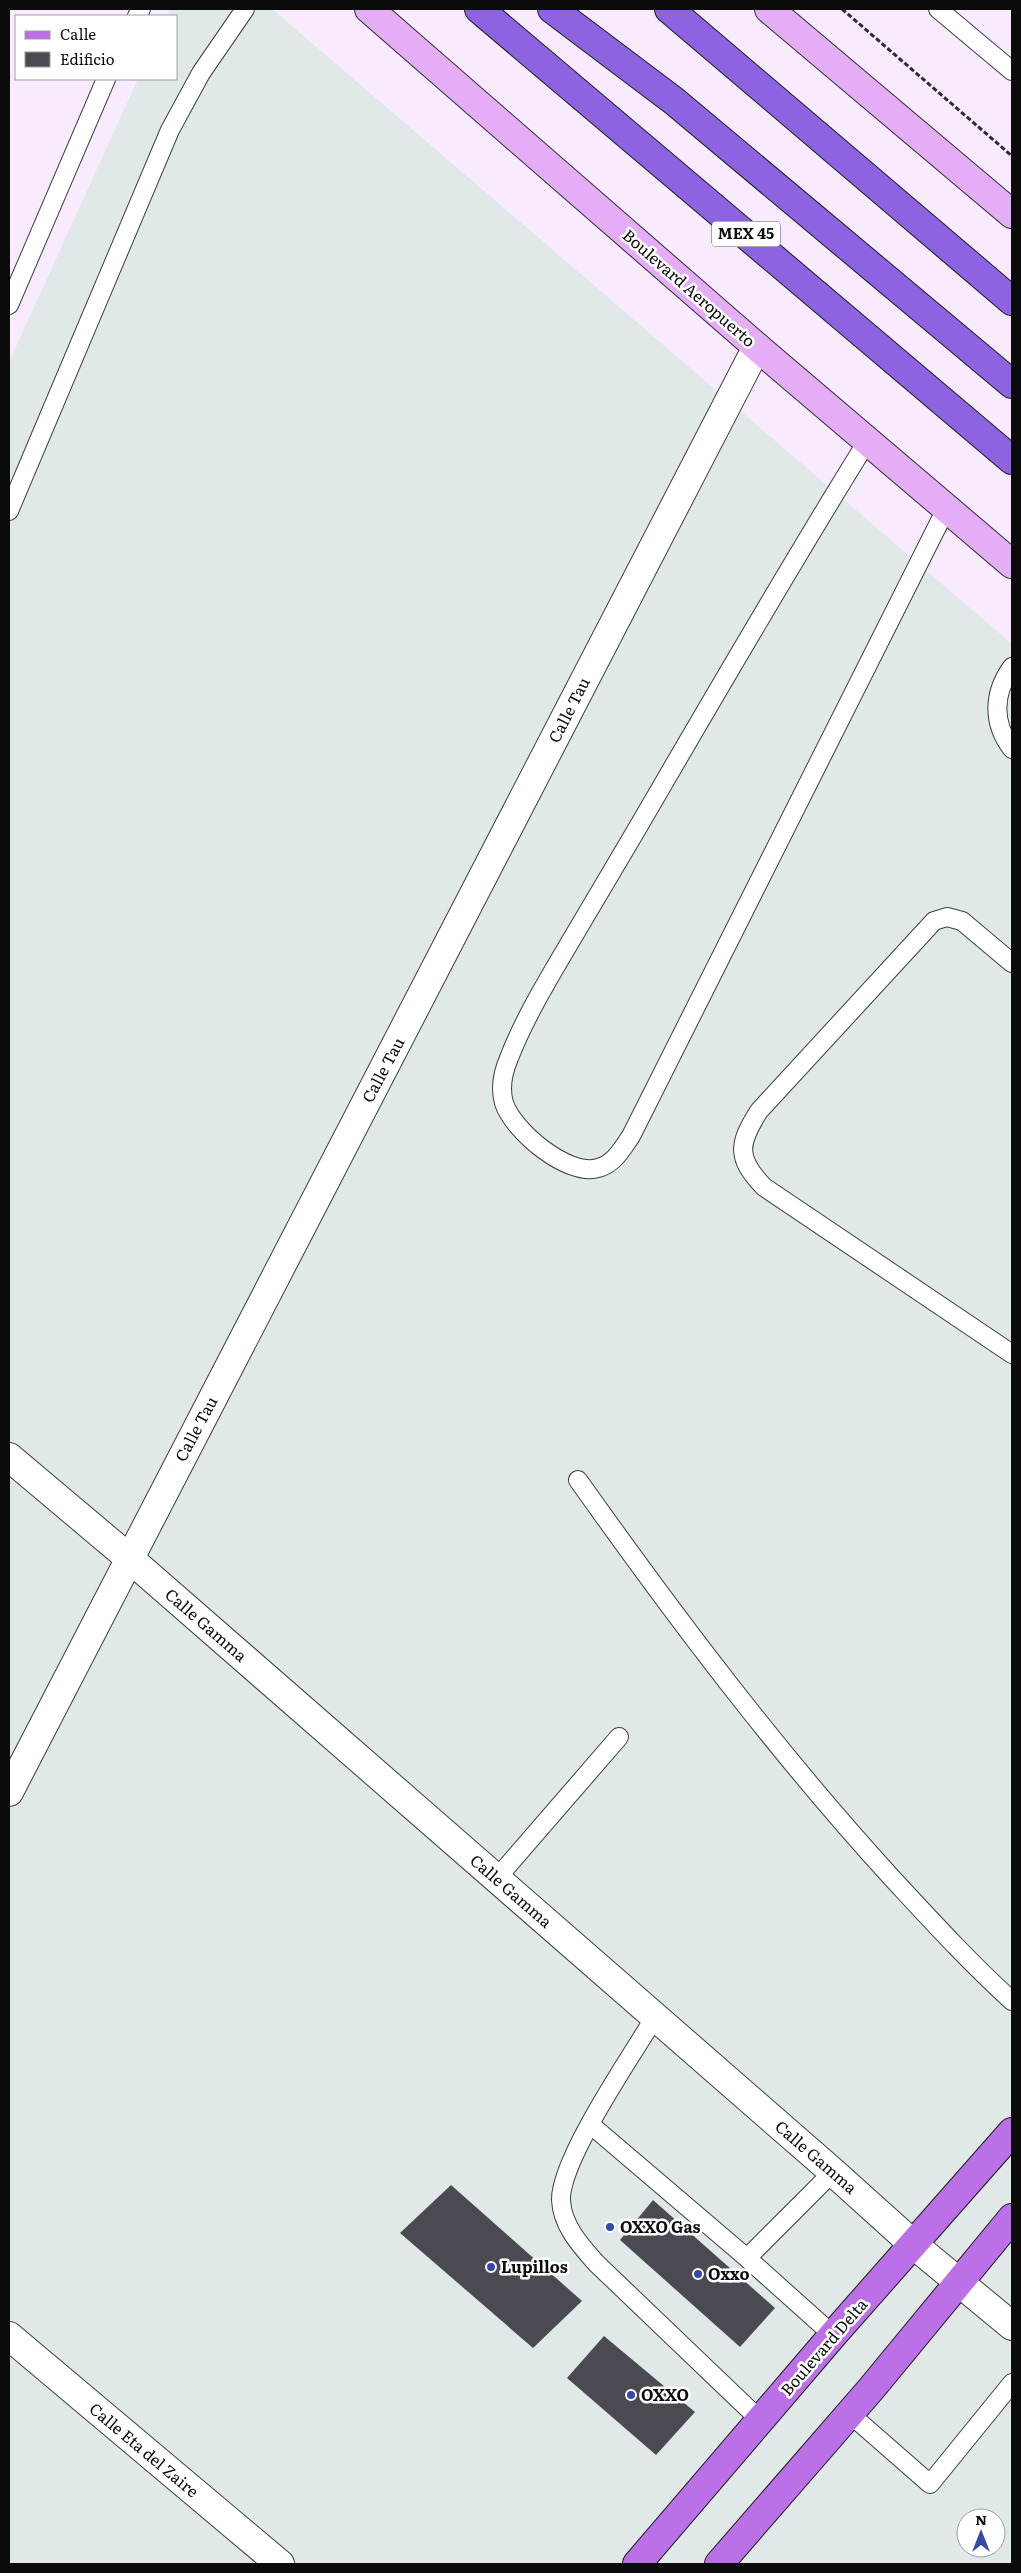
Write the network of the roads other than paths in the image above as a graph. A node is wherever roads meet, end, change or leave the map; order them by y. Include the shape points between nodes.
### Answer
1 (245, 9) edge
2 (368, 9) edge
3 (479, 9) edge
4 (552, 9) edge
5 (578, 9) edge
6 (669, 9) edge
7 (769, 9) edge
8 (938, 9) edge
9 (1012, 71) edge
10 (106, 80) edge
11 (674, 101) junction
12 (1012, 214) edge
13 (1012, 301) edge
14 (9, 305) edge
15 (757, 347) junction
16 (1012, 384) edge
17 (868, 440) junction
18 (1012, 460) edge
19 (947, 507) junction
20 (9, 511) edge
21 (1012, 564) edge
22 (1012, 667) edge
23 (1012, 749) edge
24 (1012, 963) edge
25 (1012, 1354) edge
26 (9, 1457) edge
27 (578, 1480) dead end
28 (129, 1558) junction
29 (619, 1737) dead end
30 (9, 1792) edge
31 (497, 1878) junction
32 (1012, 2001) edge
33 (655, 2017) junction
34 (591, 2125) junction
35 (1012, 2132) edge
36 (833, 2172) junction
37 (1012, 2218) edge
38 (914, 2246) junction
39 (747, 2258) junction
40 (959, 2282) junction
41 (1012, 2326) edge
42 (9, 2336) edge
43 (833, 2336) junction
44 (1012, 2383) edge
45 (850, 2414) junction
46 (760, 2420) junction
47 (280, 2564) edge
48 (637, 2564) edge
49 (719, 2564) edge

1 - 20 lane via 201,73 170,130
2 - 15 street, Boulevard Aeropuerto
3 - 18 highway, MEX 45
4 - 11 highway
5 - 11 highway
6 - 13 highway
7 - 12 street
8 - 9 lane
10 - 14 lane
11 - 16 highway
15 - 17 street, Boulevard Aeropuerto
15 - 28 street, Calle Tau
17 - 19 street, Boulevard Aeropuerto
17 - 19 lane via 807,538 552,974 508,1059 502,1089 509,1116 522,1133 569,1165 583,1169 606,1165 631,1136
19 - 21 street, Boulevard Aeropuerto
22 - 23 lane via 1002,681 997,720
24 - 25 lane via 962,921 947,916 934,921 759,1111 745,1133 743,1154 748,1171 764,1187
26 - 28 street, Calle Gamma
27 - 32 lane via 733,1692 804,1779 942,1932
28 - 30 street, Calle Tau
28 - 31 street, Calle Gamma
29 - 31 lane
31 - 33 street, Calle Gamma
33 - 34 lane
33 - 36 street, Calle Gamma
34 - 39 lane
34 - 46 lane via 564,2180 561,2200 577,2242
35 - 38 main road, Boulevard Delta
36 - 38 street, Calle Gamma
36 - 39 lane
37 - 40 main road
38 - 40 street, Calle Gamma
38 - 43 main road, Boulevard Delta
39 - 43 lane
40 - 41 street, Calle Gamma
40 - 45 main road
42 - 47 street, Calle Eta del Zaire
43 - 46 main road, Boulevard Delta
44 - 45 lane via 930,2484
45 - 49 main road
46 - 48 main road, Boulevard Delta

